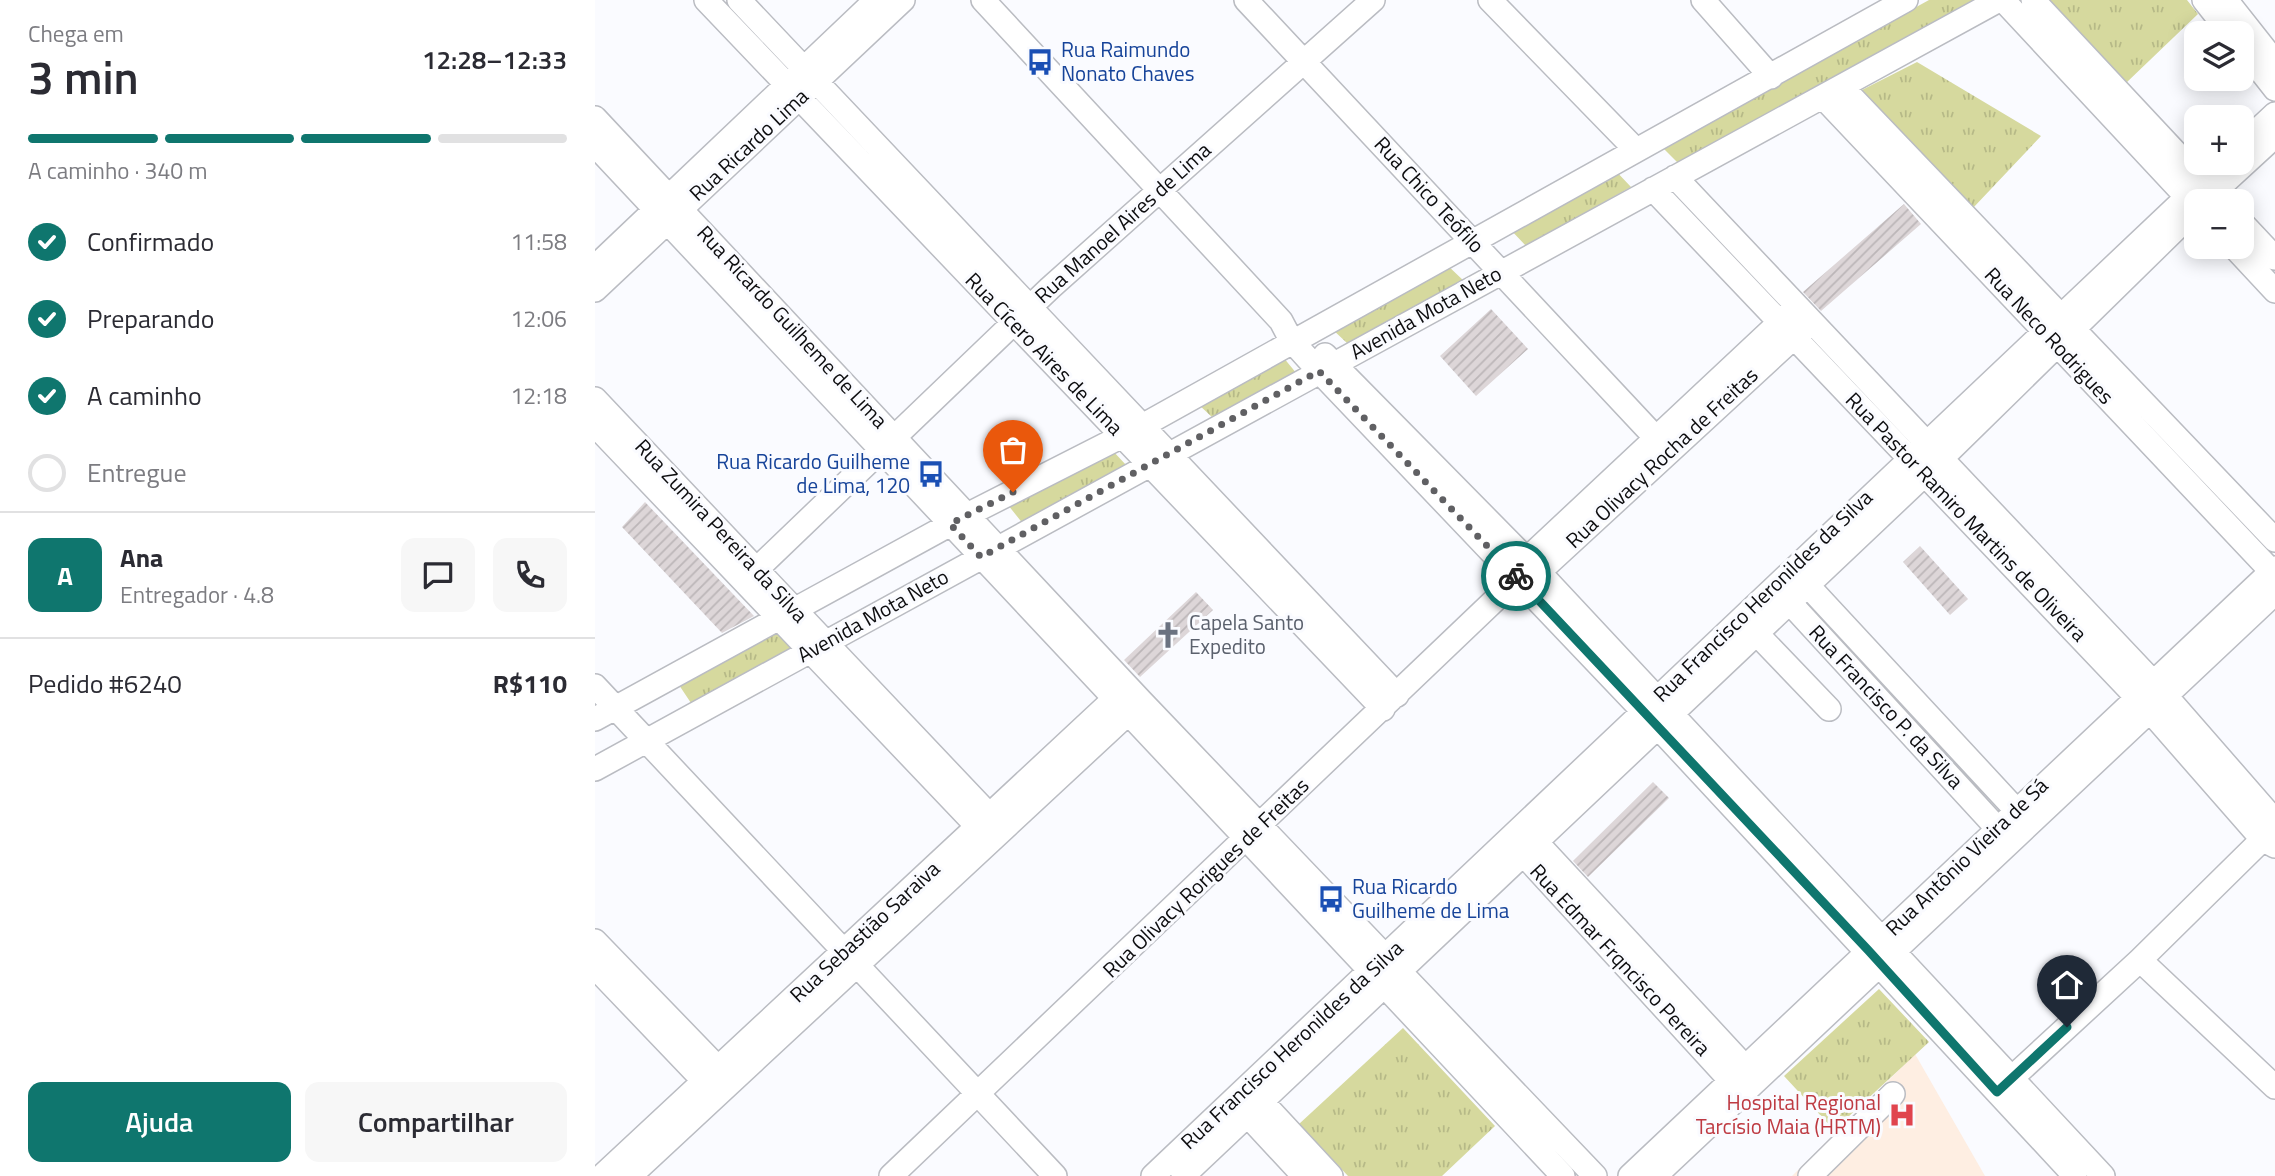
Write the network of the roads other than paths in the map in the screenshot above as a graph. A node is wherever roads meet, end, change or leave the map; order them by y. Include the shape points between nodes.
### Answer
1 (706, 0) edge
2 (739, 0) edge
3 (876, 0) edge
4 (903, 0) edge
5 (983, 0) edge
6 (1246, 0) edge
7 (1490, 0) edge
8 (1703, 0) edge
9 (1906, 0) edge
10 (2001, 0) edge
11 (2033, 0) edge
12 (2204, 0) edge
13 (2227, 0) edge
14 (1371, 1) edge
15 (1876, 7) edge
16 (2221, 21) edge
17 (1302, 60) junction
18 (2254, 62) edge
19 (2275, 62) edge
20 (810, 75) junction
21 (1771, 78) junction
22 (2275, 89) edge
23 (793, 91) junction
24 (1832, 92) junction
25 (2275, 114) edge
26 (595, 118) edge
27 (2254, 134) edge
28 (2275, 136) edge
29 (595, 145) edge
30 (1636, 150) junction
31 (1675, 177) junction
32 (1653, 189) junction
33 (2194, 189) edge
34 (2195, 189) edge
35 (2213, 189) edge
36 (1159, 190) junction
37 (668, 210) junction
38 (2184, 215) edge
39 (2254, 236) edge
40 (1471, 241) junction
41 (2275, 258) edge
42 (2245, 259) edge
43 (595, 267) edge
44 (1500, 272) junction
45 (595, 290) edge
46 (2275, 291) edge
47 (1022, 315) junction
48 (1795, 322) junction
49 (2059, 330) junction
50 (1292, 332) junction
51 (1326, 367) junction
52 (595, 399) edge
53 (595, 425) edge
54 (1132, 430) junction
55 (1926, 441) junction
56 (888, 443) junction
57 (1663, 445) junction
58 (2197, 458) junction
59 (1159, 459) junction
60 (1925, 463) junction
61 (2180, 474) junction
62 (959, 519) junction
63 (2275, 540) edge
64 (990, 552) junction
65 (757, 569) junction
66 (1528, 570) junction
67 (1800, 577) junction
68 (2274, 577) edge
69 (1782, 594) junction
70 (787, 614) junction
71 (1757, 634) junction
72 (818, 646) junction
73 (595, 686) edge
74 (2151, 696) junction
75 (1127, 701) junction
76 (1390, 702) junction
77 (615, 708) junction
78 (1829, 709) dead end
79 (1658, 712) junction
80 (595, 719) edge
81 (646, 741) junction
82 (595, 769) edge
83 (2016, 810) junction
84 (985, 822) junction
85 (1997, 828) junction
86 (1254, 833) junction
87 (2272, 833) edge
88 (1523, 841) junction
89 (595, 941) edge
90 (1881, 951) junction
91 (851, 958) junction
92 (2140, 960) junction
93 (595, 967) edge
94 (1385, 971) junction
95 (749, 1052) junction
96 (1738, 1073) junction
97 (711, 1075) junction
98 (2004, 1085) junction
99 (2275, 1087) edge
100 (978, 1093) junction
101 (1893, 1094) dead end
102 (1247, 1101) junction
103 (1155, 1175) edge
104 (602, 1176) edge
105 (630, 1176) edge
106 (891, 1176) edge
107 (1055, 1176) edge
108 (1183, 1176) edge
109 (1304, 1176) edge
110 (1331, 1176) edge
111 (1563, 1176) edge
112 (1595, 1176) edge
113 (1630, 1176) edge
114 (1655, 1176) edge
115 (1810, 1176) edge
116 (2075, 1176) edge
117 (2103, 1176) edge

1 - 23 street, Rua Cícero Aires de Lima
2 - 20 street, Rua Cícero Aires de Lima
3 - 20 street, Rua Ricardo Lima
4 - 20 street, Rua Ricardo Lima
5 - 36 street
6 - 17 street, Rua Chico Teófilo
7 - 30 street
8 - 21 street
9 - 15 street, Avenida Mota Neto
10 - 24 street, Avenida Mota Neto
10 - 33 street
11 - 34 street
12 - 16 street
13 - 19 street
14 - 17 street, Rua Manoel Aires de Lima
15 - 21 street, Avenida Mota Neto
17 - 36 street, Rua Manoel Aires de Lima
17 - 40 street, Rua Chico Teófilo
18 - 22 street
20 - 23 street, Rua Ricardo Lima
20 - 47 street, Rua Cícero Aires de Lima
21 - 30 street, Avenida Mota Neto
23 - 37 street, Rua Ricardo Lima
23 - 47 street, Rua Cícero Aires de Lima
24 - 31 street, Avenida Mota Neto
24 - 49 street, Rua Neco Rodrigues
25 - 27 street
26 - 37 street, Rua Ricardo Guilheme de Lima
28 - 35 street, Rua Francisco Heronildes da Silva
29 - 37 street, Rua Ricardo Guilheme de Lima
30 - 40 street, Avenida Mota Neto
31 - 32 street, Avenida Mota Neto
31 - 48 street, Rua Pastor Ramiro Martins de Oliveira
32 - 44 street, Avenida Mota Neto
32 - 48 street, Rua Pastor Ramiro Martins de Oliveira
36 - 47 street, Rua Manoel Aires de Lima
36 - 50 street
37 - 43 street, Rua Ricardo Lima
37 - 45 street, Rua Ricardo Lima
37 - 56 street, Rua Ricardo Guilheme de Lima
38 - 49 street, Rua Francisco Heronildes da Silva
39 - 41 street
40 - 44 street, Rua Chico Teófilo
40 - 50 street, Avenida Mota Neto
42 - 46 street
44 - 51 street, Avenida Mota Neto
44 - 57 street, Rua Chico Teófilo
47 - 54 street, Rua Cícero Aires de Lima
47 - 56 street, Rua Manoel Aires de Lima
48 - 55 street, Rua Pastor Ramiro Martins de Oliveira
48 - 57 street, Rua Olivacy Rocha de Freitas
48 - 60 street, Rua Pastor Ramiro Martins de Oliveira
49 - 55 street, Rua Francisco Heronildes da Silva
49 - 58 street, Rua Neco Rodrigues
49 - 60 street, Rua Francisco Heronildes da Silva
49 - 61 street, Rua Neco Rodrigues
50 - 51 street
50 - 54 street, Avenida Mota Neto
51 - 59 street, Avenida Mota Neto
51 - 66 street
52 - 65 street, Rua Zumira Pereira da Silva
53 - 70 street, Rua Zumira Pereira da Silva
54 - 59 street, Rua Cícero Aires de Lima
54 - 62 street, Avenida Mota Neto
55 - 60 street, Rua Francisco Heronildes da Silva
56 - 62 street, Rua Ricardo Guilheme de Lima
56 - 65 street, Rua Manoel Aires de Lima
57 - 66 street, Rua Olivacy Rocha de Freitas
58 - 61 street
58 - 63 street, Rua Neco Rodrigues
59 - 64 street, Avenida Mota Neto
59 - 76 street, Rua Cícero Aires de Lima
60 - 67 street, Rua Francisco Heronildes da Silva
60 - 74 street, Rua Pastor Ramiro Martins de Oliveira
61 - 68 street, Rua Neco Rodrigues
62 - 64 street, Rua Ricardo Guilheme de Lima
62 - 70 street, Avenida Mota Neto
64 - 72 street, Avenida Mota Neto
64 - 75 street, Rua Ricardo Guilheme de Lima
65 - 70 street, Rua Zumira Pereira da Silva
66 - 76 street, Rua Olivacy Rorigues de Freitas
66 - 79 street
67 - 69 street, Rua Francisco Heronildes da Silva
67 - 83 street, Rua Francisco P. da Silva
68 - 74 street, Rua Antônio Vieira de Sá
69 - 71 street, Rua Francisco Heronildes da Silva
69 - 79 street, Rua Francisco Heronildes da Silva
69 - 85 street, Rua Francisco P. da Silva
70 - 72 street, Rua Zumira Pereira da Silva
70 - 77 street, Avenida Mota Neto
71 - 78 street
71 - 79 street, Rua Francisco Heronildes da Silva
72 - 81 street, Avenida Mota Neto
72 - 84 street, Rua Zumira Pereira da Silva
73 - 77 street
74 - 83 street, Rua Antônio Vieira de Sá
74 - 87 street, Rua Pastor Ramiro Martins de Oliveira
74 - 90 street, Rua Antônio Vieira de Sá
75 - 84 street, Rua Sebastião Saraiva
75 - 86 street, Rua Ricardo Guilheme de Lima
75 - 91 street, Rua Sebastião Saraiva
76 - 86 street, Rua Olivacy Rorigues de Freitas
77 - 80 street, Avenida Mota Neto
77 - 81 street
79 - 88 street, Rua Francisco Heronildes da Silva
79 - 90 street
81 - 82 street, Avenida Mota Neto
81 - 91 street
83 - 85 street, Rua Antônio Vieira de Sá
84 - 91 street, Rua Sebastião Saraiva
85 - 90 street, Rua Antônio Vieira de Sá
86 - 94 street, Rua Ricardo Guilheme de Lima
86 - 100 street, Rua Olivacy Rorigues de Freitas
87 - 92 street
88 - 94 street, Rua Francisco Heronildes da Silva
88 - 96 street, Rua Edmar Frqncisco Pereira
89 - 97 street
90 - 96 street, Rua Antônio Vieira de Sá
90 - 98 street
90 - 114 street, Rua Antônio Vieira de Sá
91 - 95 street, Rua Sebastião Saraiva
91 - 100 street
92 - 98 street
92 - 99 street
93 - 97 street
94 - 102 street, Rua Francisco Heronildes da Silva
94 - 111 street, Rua Ricardo Guilheme de Lima
94 - 112 street, Rua Ricardo Guilheme de Lima
95 - 97 street, Rua Sebastião Saraiva
95 - 105 street, Rua Sebastião Saraiva
96 - 113 street, Rua Antônio Vieira de Sá
97 - 104 street, Rua Sebastião Saraiva
98 - 116 street
98 - 117 street
100 - 106 street, Rua Olivacy Rorigues de Freitas
100 - 107 street
101 - 115 street
102 - 103 street, Rua Francisco Heronildes da Silva
102 - 108 street, Rua Francisco Heronildes da Silva
102 - 109 street
102 - 110 street

